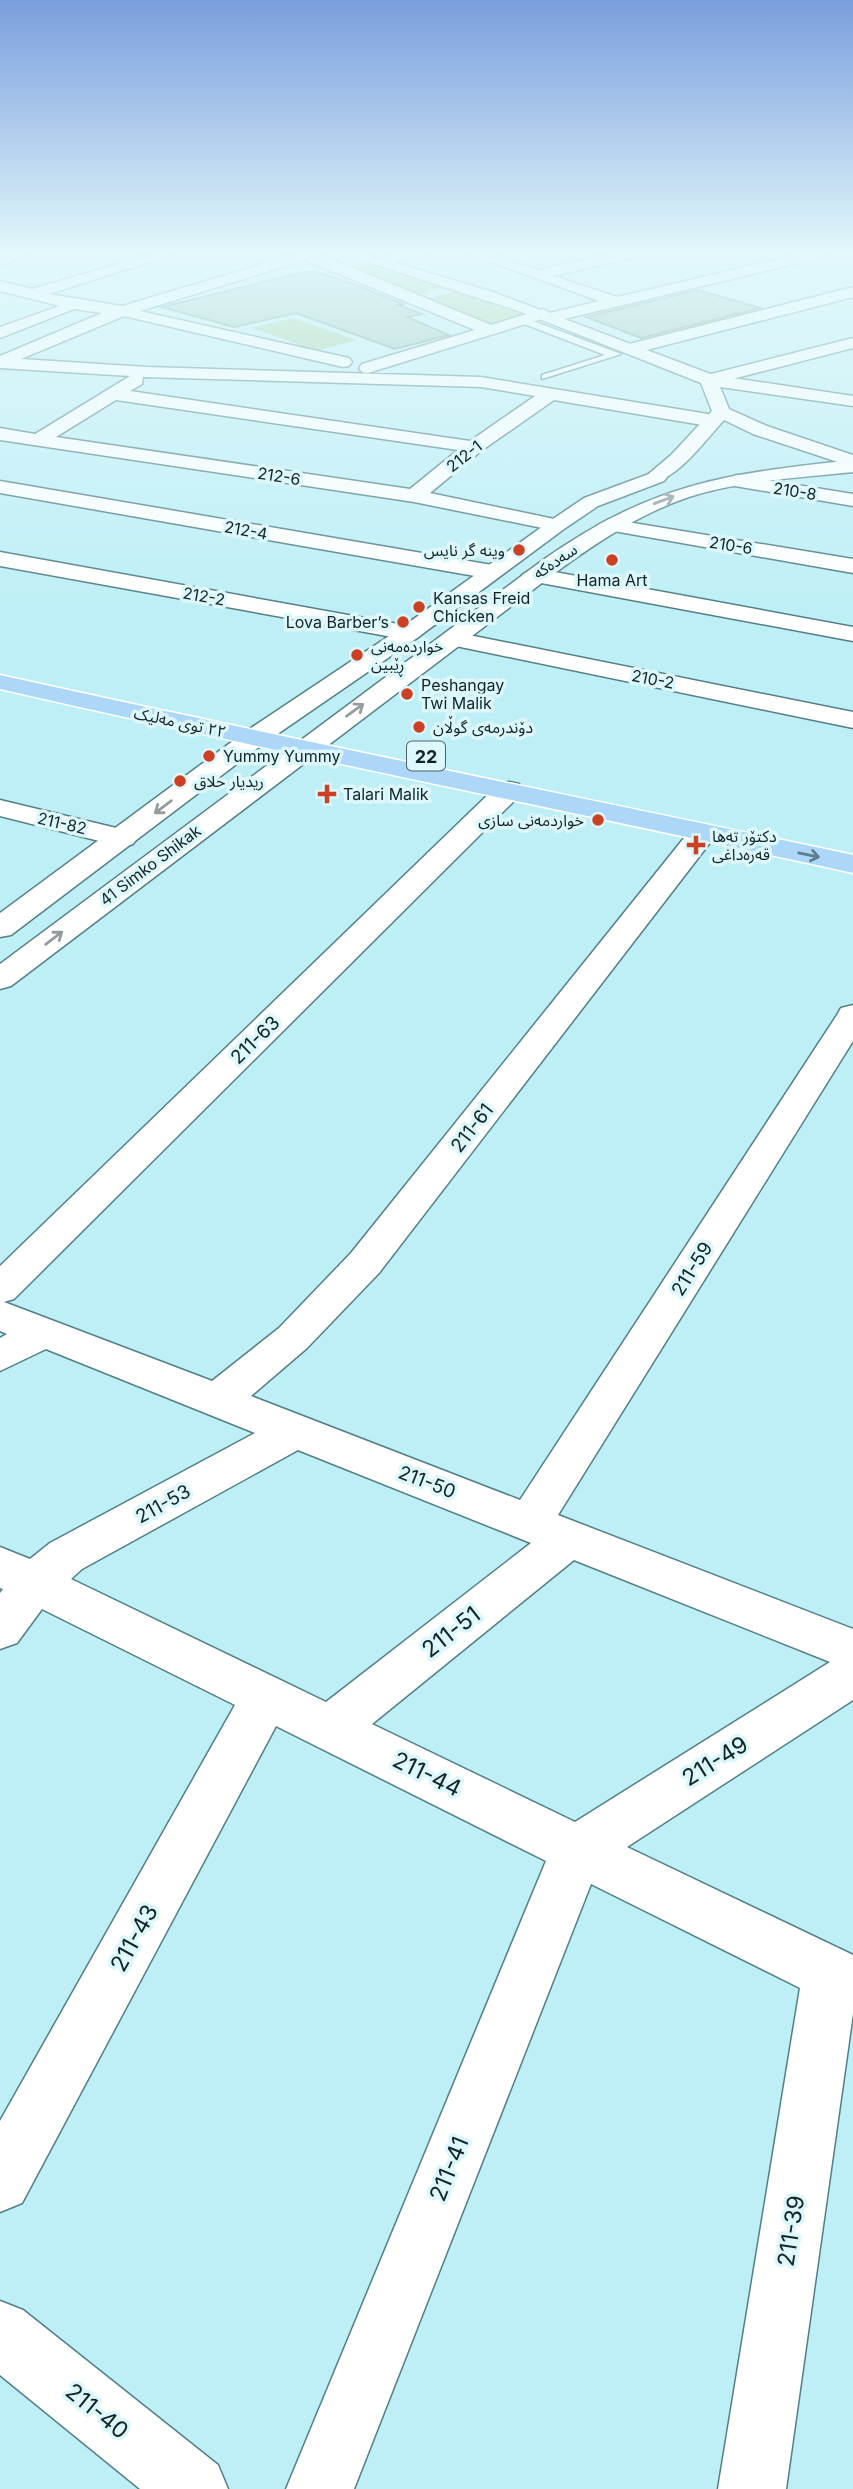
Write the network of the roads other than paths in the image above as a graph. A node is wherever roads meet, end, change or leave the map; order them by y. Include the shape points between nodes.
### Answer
1 (117, 370) edge
2 (152, 370) edge
3 (363, 370) edge
4 (381, 370) edge
5 (580, 370) edge
6 (686, 370) edge
7 (748, 370) edge
8 (147, 372) junction
9 (338, 378) junction
10 (430, 380) junction
11 (709, 380) junction
12 (547, 386) junction
13 (114, 394) junction
14 (853, 401) edge
15 (717, 416) junction
16 (0, 434) edge
17 (38, 440) junction
18 (474, 447) junction
19 (853, 447) edge
20 (819, 450) junction
21 (853, 464) edge
22 (655, 477) junction
23 (736, 481) junction
24 (0, 487) edge
25 (414, 496) junction
26 (853, 500) edge
27 (557, 525) junction
28 (609, 525) junction
29 (0, 559) edge
30 (853, 566) edge
31 (492, 572) junction
32 (533, 575) junction
33 (408, 633) junction
34 (853, 634) edge
35 (454, 639) junction
36 (0, 666) edge
37 (0, 682) edge
38 (853, 720) edge
39 (265, 730) junction
40 (311, 743) junction
41 (509, 790) junction
42 (0, 808) edge
43 (702, 834) junction
44 (123, 838) junction
45 (853, 845) edge
46 (853, 864) edge
47 (4, 921) edge
48 (0, 979) edge
49 (853, 1015) edge
50 (0, 1289) edge
51 (0, 1315) edge
52 (44, 1332) junction
53 (0, 1356) edge
54 (218, 1400) junction
55 (295, 1431) junction
56 (550, 1530) junction
57 (18, 1575) edge
58 (0, 1629) edge
59 (853, 1650) edge
60 (853, 1674) edge
61 (267, 1695) junction
62 (331, 1727) junction
63 (578, 1849) junction
64 (841, 1979) edge
65 (0, 2181) edge
66 (0, 2333) edge
67 (191, 2488) edge
68 (320, 2489) edge
69 (752, 2489) edge

1 - 8 street
2 - 8 street
3 - 9 street
4 - 10 street
5 - 12 lane
6 - 11 street
7 - 11 street
8 - 9 street
8 - 13 street
9 - 10 street
10 - 12 street
11 - 14 street
11 - 15 street
12 - 15 street
12 - 18 street, 212-1
13 - 17 street
13 - 18 street
15 - 20 street
15 - 22 street via 678,460
16 - 17 street, 212-6
17 - 25 street, 212-6
18 - 25 street, 212-1
19 - 20 street
20 - 21 street
20 - 22 street
21 - 23 street, سەدەکە
22 - 27 street, 41 Simko Shikak via 591,502
23 - 26 street, 210-8
28 -> 23 street, سەدەکە via 662,500
24 - 31 street, 212-4
25 - 27 street, 212-6
27 - 31 street, 41 Simko Shikak
28 - 30 street, 210-6
28 - 32 street, سەدەکە
29 - 33 street, 212-2
31 - 33 street, 41 Simko Shikak
32 - 34 street
32 - 35 street, سەدەکە
33 - 39 street, 41 Simko Shikak
35 - 38 street, 210-2
40 -> 35 street, سەدەکە
36 - 39 main road, ٢٢ توی مەلیک / 22
37 - 39 main road, ٢٢ توی مەلیک / 22
39 - 40 main road, ٢٢ توی مەلیک / 22
39 -> 44 street, 41 Simko Shikak
40 - 41 main road, ٢٢ توی مەلیک / 22
40 - 45 main road, ٢٢ توی مەلیک / 22
48 -> 40 street, 41 Simko Shikak
41 - 43 main road, ٢٢ توی مەلیک / 22
41 - 50 street, 211-63
42 - 44 street, 211-82
43 -> 46 main road, ٢٢ توی مەلیک / 22
43 - 54 street, 211-61 via 365,1263 293,1338
44 - 47 street, 41 Simko Shikak
49 - 56 street, 211-59
51 - 52 street, 211-50
52 - 53 street
52 - 54 street, 211-50
54 - 55 street, 211-50
55 - 56 street, 211-50
55 - 57 street, 211-53 via 66,1556
56 - 59 street, 211-50
56 - 62 street, 211-51
57 - 58 street, 211-53
57 - 61 street, 211-44
60 - 63 street, 211-49
61 - 62 street, 211-44
61 - 65 street, 211-43
62 - 63 street, 211-44
63 - 64 street, 211-44
63 - 68 street, 211-41
64 - 69 street, 211-39
66 - 67 street, 211-40

